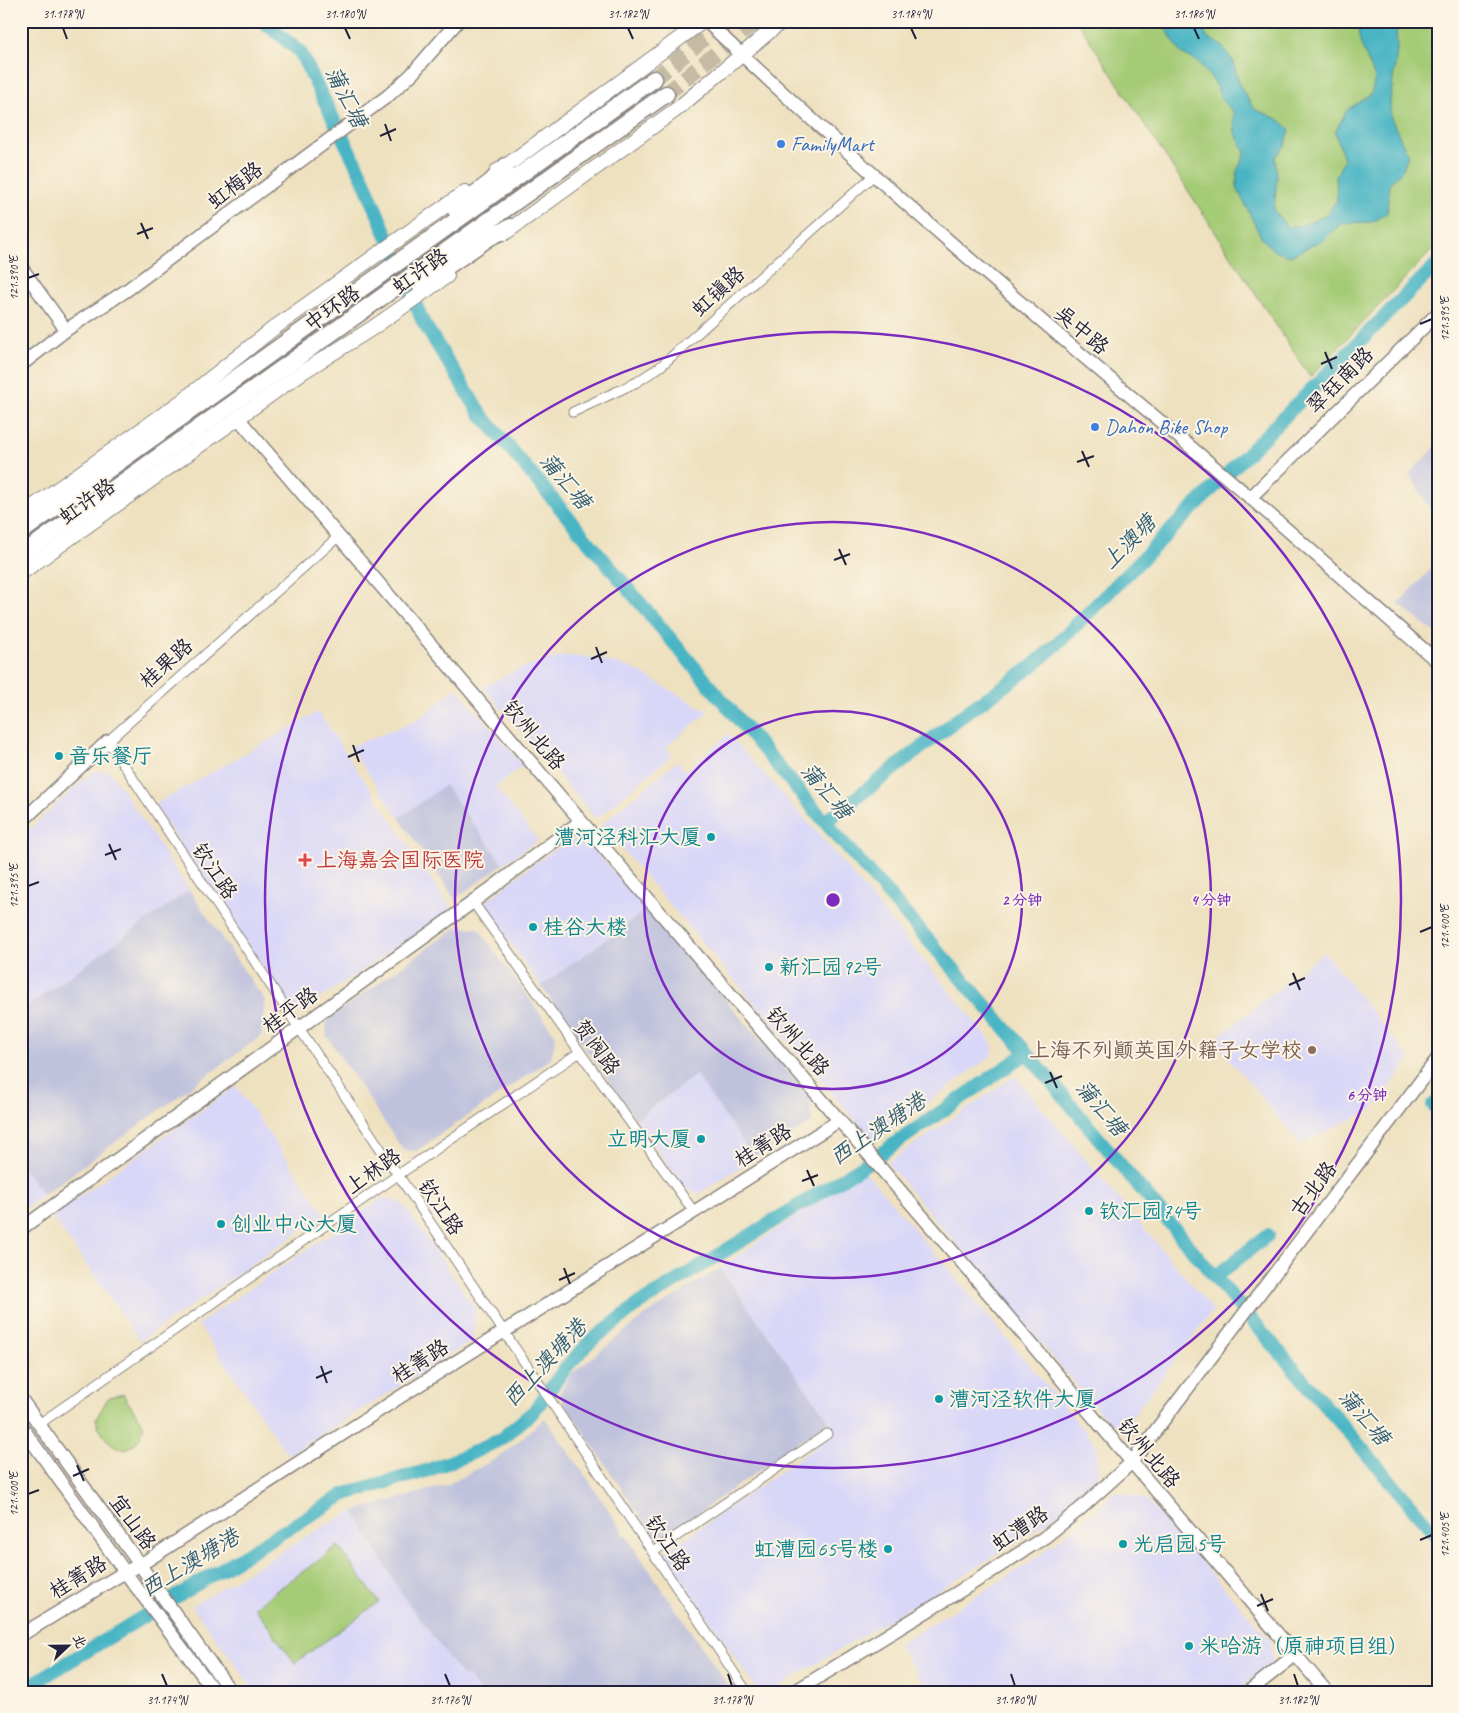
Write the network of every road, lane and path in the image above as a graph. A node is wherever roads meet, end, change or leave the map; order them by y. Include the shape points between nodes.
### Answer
1 (458, 21) edge
2 (704, 21) edge
3 (782, 21) edge
4 (741, 54) junction
5 (654, 79) tunnel mouth
6 (666, 94) tunnel mouth
7 (506, 166) joint
8 (873, 176) junction
9 (511, 227) joint
10 (414, 240) junction
11 (21, 267) edge
12 (373, 269) junction
13 (431, 276) junction
14 (390, 305) junction
15 (1438, 313) edge
16 (66, 330) junction
17 (21, 365) edge
18 (573, 412) dead end
19 (238, 418) junction
20 (1250, 498) junction
21 (21, 515) edge
22 (21, 532) edge
23 (339, 536) junction
24 (21, 555) edge
25 (21, 573) edge
26 (1438, 662) edge
27 (108, 741) junction
28 (21, 822) edge
29 (581, 822) junction
30 (472, 902) junction
31 (299, 1028) junction
32 (580, 1052) junction
33 (1438, 1058) edge
34 (840, 1120) junction
35 (398, 1175) junction
36 (694, 1212) junction
37 (21, 1230) edge
38 (504, 1332) junction
39 (1221, 1344) joint
40 (21, 1399) edge
41 (39, 1424) junction
42 (21, 1426) edge
43 (827, 1434) dead end
44 (1131, 1463) junction
45 (653, 1552) junction
46 (140, 1565) junction
47 (125, 1572) junction
48 (21, 1635) edge
49 (1295, 1655) junction
50 (215, 1692) edge
51 (231, 1692) edge
52 (747, 1692) edge
53 (794, 1692) edge
54 (1248, 1692) edge
55 (1327, 1692) edge

1 - 16 street, 虹梅路 via 412,74 389,94 126,290
2 - 4 street, 吴中路
2 - 7 main road
3 - 4 main road
4 - 8 street, 吴中路
4 - 9 main road via 677,109
5 - 10 highway, 中环路
6 - 13 highway, 中环路
7 - 10 highway via 491,182
8 - 18 street, 虹镇路 via 661,366 638,382
8 - 20 street, 吴中路
9 - 13 highway
10 - 12 highway, 中环路
11 - 16 street
12 - 21 main road, 虹许路 via 274,328 182,401
12 - 22 highway, 中环路 via 255,366
13 - 14 highway, 中环路
14 - 19 main road, 虹许路
14 - 24 highway, 中环路 via 308,352
15 - 20 street, 翠钰南路
16 - 17 street, 虹梅路
19 - 23 street, 钦州北路
19 - 25 main road, 虹许路
20 - 26 street, 吴中路
23 - 27 street, 桂果路
23 - 29 street, 钦州北路
27 - 28 street, 桂果路
27 - 31 street, 钦江路
29 - 30 street, 桂平路
29 - 34 street, 钦州北路
30 - 31 street, 桂平路
30 - 32 street, 贺阀路
31 - 35 street, 钦江路
31 - 37 street, 桂平路
32 - 35 street, 上林路
32 - 36 street, 贺阀路
33 - 39 street, 古北路
34 - 36 street, 桂箐路
34 - 44 street, 钦州北路
35 - 38 street, 钦江路
35 - 41 street, 上林路
36 - 38 street, 桂箐路
38 - 45 street, 钦江路
38 - 46 street, 桂箐路
39 - 44 street, 虹漕路
40 - 41 street, 宜山路
41 - 46 street, 宜山路
42 - 47 street, 宜山路
43 - 45 street
44 - 49 street, 钦州北路
44 - 53 street, 虹漕路 via 1045,1537
45 - 52 street, 钦江路
46 - 47 street, 桂箐路
46 - 51 street, 宜山路
47 - 48 street, 桂箐路
47 - 50 street, 宜山路
49 - 54 street
49 - 55 street, 钦州北路

